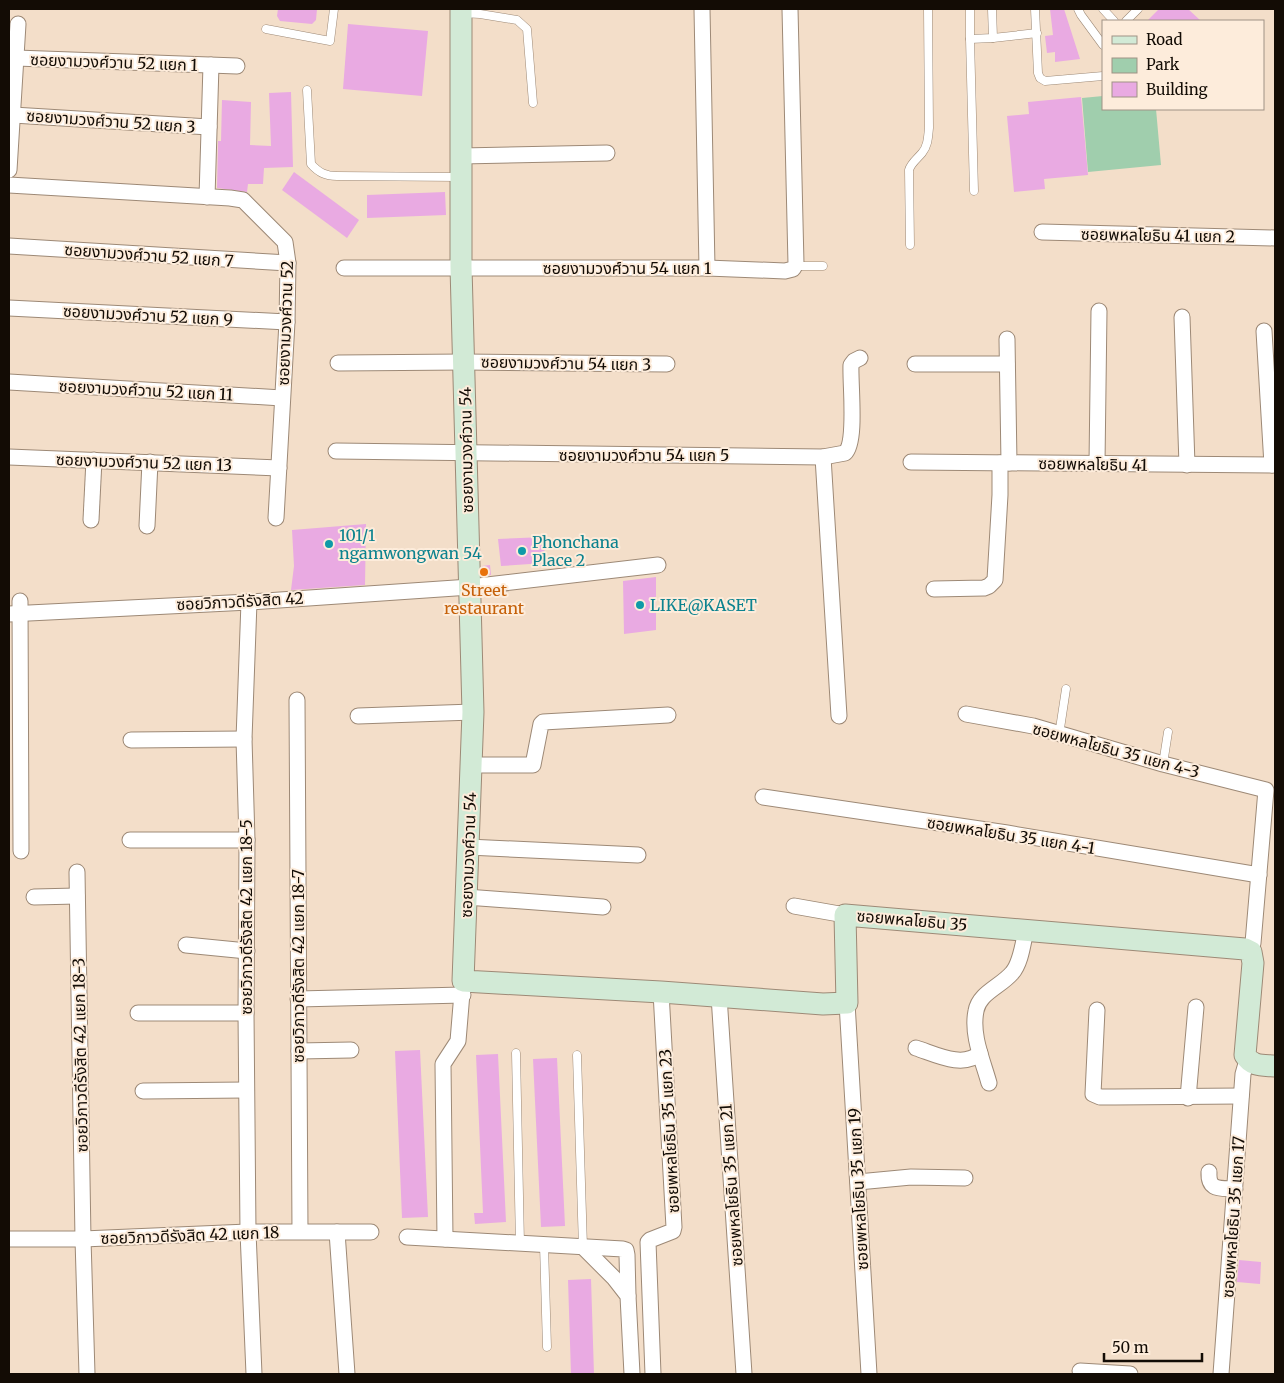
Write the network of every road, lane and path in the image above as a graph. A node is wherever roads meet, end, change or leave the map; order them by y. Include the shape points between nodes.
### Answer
1 (334, 9) edge
2 (702, 9) edge
3 (790, 9) edge
4 (928, 9) edge
5 (970, 9) edge
6 (992, 9) edge
7 (1035, 9) edge
8 (1078, 9) edge
9 (1102, 9) edge
10 (1138, 9) edge
11 (461, 11) edge
12 (1113, 20) edge
13 (1127, 20) edge
14 (18, 24) dead end
15 (266, 29) dead end
16 (1037, 33) junction
17 (993, 38) junction
18 (970, 39) junction
19 (1102, 44) edge
20 (16, 58) junction
21 (211, 65) junction
22 (237, 66) dead end
23 (1102, 76) edge
24 (307, 90) dead end
25 (532, 103) dead end
26 (13, 114) junction
27 (209, 127) junction
28 (607, 153) dead end
29 (461, 156) junction
30 (9, 170) edge
31 (461, 177) junction
32 (9, 185) edge
33 (974, 191) dead end
34 (207, 197) junction
35 (1042, 232) dead end
36 (1275, 238) edge
37 (910, 245) dead end
38 (9, 246) edge
39 (288, 263) junction
40 (823, 266) dead end
41 (461, 267) junction
42 (794, 267) junction
43 (344, 268) dead end
44 (707, 268) junction
45 (9, 308) edge
46 (1098, 311) dead end
47 (1182, 317) dead end
48 (286, 322) junction
49 (1264, 332) dead end
50 (1007, 339) dead end
51 (860, 358) dead end
52 (465, 362) junction
53 (338, 363) dead end
54 (667, 364) dead end
55 (915, 364) dead end
56 (1007, 364) junction
57 (9, 382) edge
58 (282, 398) junction
59 (336, 451) dead end
60 (466, 454) junction
61 (9, 456) edge
62 (823, 457) junction
63 (94, 460) junction
64 (150, 462) junction
65 (911, 462) dead end
66 (1004, 463) junction
67 (1097, 463) junction
68 (1187, 465) junction
69 (1274, 465) edge
70 (279, 468) junction
71 (276, 518) dead end
72 (91, 520) dead end
73 (147, 526) dead end
74 (658, 565) dead end
75 (470, 587) junction
76 (934, 589) dead end
77 (250, 602) junction
78 (16, 609) edge
79 (1066, 689) dead end
80 (297, 700) dead end
81 (474, 712) junction
82 (966, 714) dead end
83 (668, 715) dead end
84 (358, 716) dead end
85 (839, 716) dead end
86 (1168, 732) dead end
87 (1059, 735) junction
88 (244, 739) junction
89 (131, 740) dead end
90 (1163, 764) junction
91 (472, 765) junction
92 (763, 797) dead end
93 (130, 840) dead end
94 (247, 840) junction
95 (468, 847) junction
96 (21, 851) dead end
97 (638, 856) dead end
98 (77, 872) dead end
99 (1259, 875) junction
100 (77, 896) junction
101 (34, 897) dead end
102 (466, 897) junction
103 (794, 906) dead end
104 (604, 907) dead end
105 (845, 915) junction
106 (1026, 930) junction
107 (186, 946) dead end
108 (1249, 950) junction
109 (247, 951) junction
110 (463, 988) junction
111 (661, 992) junction
112 (719, 996) junction
113 (298, 999) junction
114 (847, 1003) junction
115 (1196, 1007) dead end
116 (1097, 1010) dead end
117 (138, 1013) dead end
118 (246, 1013) junction
119 (916, 1048) dead end
120 (350, 1050) dead end
121 (299, 1051) junction
122 (516, 1053) dead end
123 (980, 1053) junction
124 (577, 1055) dead end
125 (1250, 1061) junction
126 (1275, 1066) edge
127 (989, 1083) dead end
128 (246, 1090) junction
129 (143, 1091) dead end
130 (1242, 1096) junction
131 (1188, 1098) junction
132 (1209, 1172) dead end
133 (966, 1178) dead end
134 (858, 1182) junction
135 (1235, 1189) junction
136 (300, 1231) junction
137 (248, 1232) junction
138 (337, 1232) junction
139 (371, 1232) dead end
140 (407, 1237) dead end
141 (9, 1239) edge
142 (83, 1239) junction
143 (445, 1239) junction
144 (520, 1244) junction
145 (544, 1245) junction
146 (583, 1247) junction
147 (628, 1296) junction
148 (547, 1347) dead end
149 (1080, 1371) dead end
150 (88, 1374) edge
151 (245, 1374) edge
152 (254, 1374) edge
153 (347, 1374) edge
154 (632, 1374) edge
155 (653, 1374) edge
156 (744, 1374) edge
157 (869, 1374) edge
158 (1130, 1374) edge
159 (1221, 1374) edge

1 - 15 lane via 330,41
2 - 44 street
3 - 42 street
4 - 37 lane via 929,128 927,144 909,170
5 - 18 lane
6 - 17 lane
7 - 16 lane
8 - 19 lane
9 - 12 lane
10 - 13 lane
11 - 25 lane via 517,20 527,29
11 - 29 street, ซอยงามวงศ์วาน 54
14 - 20 street
16 - 17 lane
16 - 23 lane via 1040,78 1045,81
17 - 18 lane
18 - 33 lane
20 - 21 street, ซอยงามวงศ์วาน 52 แยก 1
20 - 26 street
21 - 22 street, ซอยงามวงศ์วาน 52 แยก 1
21 - 27 street, ซอยงามวงศ์วาน 52 แยก 1
24 - 31 lane via 312,164 320,173 330,176
26 - 27 street, ซอยงามวงศ์วาน 52 แยก 3
26 - 30 street
27 - 34 street, ซอยงามวงศ์วาน 52 แยก 1
28 - 29 street
29 - 31 street, ซอยงามวงศ์วาน 54
31 - 41 street, ซอยงามวงศ์วาน 54
32 - 34 street, ซอยงามวงศ์วาน 52
34 - 39 street, ซอยงามวงศ์วาน 52 via 243,200 286,242
35 - 36 street, ซอยพหลโยธิน 41 แยก 2
38 - 39 street, ซอยงามวงศ์วาน 52 แยก 7
39 - 48 street, ซอยงามวงศ์วาน 52
40 - 42 lane
41 - 43 street, ซอยงามวงศ์วาน 54 แยก 1
41 - 44 street, ซอยงามวงศ์วาน 54 แยก 1
41 - 52 street, ซอยงามวงศ์วาน 54
42 - 44 street, ซอยงามวงศ์วาน 54 แยก 1 via 785,271
45 - 48 street, ซอยงามวงศ์วาน 52 แยก 9
46 - 67 street
47 - 68 street
48 - 58 street, ซอยงามวงศ์วาน 52
49 - 69 street
50 - 56 street
51 - 62 street, ซอยงามวงศ์วาน 54 แยก 5 via 851,365 850,446 845,454
52 - 53 street, ซอยงามวงศ์วาน 54 แยก 3
52 - 54 street, ซอยงามวงศ์วาน 54 แยก 3
52 - 60 street, ซอยงามวงศ์วาน 54
55 - 56 street
56 - 66 street
57 - 58 street, ซอยงามวงศ์วาน 52 แยก 11
58 - 70 street, ซอยงามวงศ์วาน 52
59 - 60 street, ซอยงามวงศ์วาน 54 แยก 5
60 - 62 street, ซอยงามวงศ์วาน 54 แยก 5
60 - 75 street, ซอยงามวงศ์วาน 54
61 - 63 street, ซอยงามวงศ์วาน 52 แยก 13
62 - 85 street
63 - 64 street, ซอยงามวงศ์วาน 52 แยก 13
63 - 72 street
64 - 70 street, ซอยงามวงศ์วาน 52 แยก 13
64 - 73 street
65 - 66 street, ซอยพหลโยธิน 41
66 - 67 street, ซอยพหลโยธิน 41
66 - 76 street via 995,580 984,588
67 - 68 street, ซอยพหลโยธิน 41
68 - 69 street, ซอยพหลโยธิน 41
70 - 71 street, ซอยงามวงศ์วาน 52
74 - 75 street, ซอยวิภาวดีรังสิต 42
75 - 77 street, ซอยวิภาวดีรังสิต 42
75 - 81 street, ซอยงามวงศ์วาน 54
77 - 78 street, ซอยวิภาวดีรังสิต 42
77 - 88 street, ซอยวิภาวดีรังสิต 42 แยก 18-5
78 - 96 street
79 - 87 lane
80 - 113 street, ซอยวิภาวดีรังสิต 42 แยก 18-7
81 - 84 street
81 - 91 street, ซอยงามวงศ์วาน 54
82 - 87 street, ซอยพหลโยธิน 35 แยก 4-3 via 1033,726
83 - 91 street via 543,722 533,765
86 - 90 lane
87 - 90 street, ซอยพหลโยธิน 35 แยก 4-3
88 - 89 street
88 - 94 street, ซอยวิภาวดีรังสิต 42 แยก 18-5
90 - 99 street, ซอยพหลโยธิน 35 แยก 4-3 via 1267,791
91 - 95 street, ซอยงามวงศ์วาน 54
92 - 99 street, ซอยพหลโยธิน 35 แยก 4-1
93 - 94 street
94 - 109 street, ซอยวิภาวดีรังสิต 42 แยก 18-5
95 - 97 street
95 - 102 street, ซอยงามวงศ์วาน 54
98 - 100 street, ซอยวิภาวดีรังสิต 42 แยก 18-3
99 - 108 street via 1253,943
100 - 101 street
100 - 142 street, ซอยวิภาวดีรังสิต 42 แยก 18-3
102 - 104 street
102 - 110 street, ซอยงามวงศ์วาน 54
103 - 105 street
105 - 106 street, ซอยพหลโยธิน 35
105 - 114 street, ซอยพหลโยธิน 35
106 - 108 street, ซอยพหลโยธิน 35
106 - 123 street via 1013,972 977,1005 975,1027
107 - 109 street
108 - 125 street via 1254,963 1245,1054
109 - 118 street, ซอยวิภาวดีรังสิต 42 แยก 18-5
110 - 111 street
110 - 113 street
110 - 143 street, ซอยงามวงศ์วาน 54 via 458,1041 443,1064
111 - 112 street
111 - 155 street, ซอยพหลโยธิน 35 แยก 23 via 674,1227 673,1231 648,1242
112 - 114 street
112 - 156 street, ซอยพหลโยธิน 35 แยก 21
113 - 121 street, ซอยวิภาวดีรังสิต 42 แยก 18-7
114 - 134 street, ซอยพหลโยธิน 35 แยก 19
115 - 131 street
116 - 131 street via 1093,1094 1100,1097
117 - 118 street
118 - 128 street, ซอยวิภาวดีรังสิต 42 แยก 18-5
119 - 123 street via 959,1060 975,1058
120 - 121 street
121 - 136 street, ซอยวิภาวดีรังสิต 42 แยก 18-7
122 - 144 lane
123 - 127 street
124 - 146 lane
125 - 126 street via 1257,1065
125 - 130 street, ซอยพหลโยธิน 35 แยก 17 via 1243,1074
128 - 129 street
128 - 137 street, ซอยวิภาวดีรังสิต 42 แยก 18-5
130 - 131 street
130 - 135 street, ซอยพหลโยธิน 35 แยก 17
132 - 135 street via 1208,1182 1212,1186
133 - 134 street via 911,1177
134 - 157 street, ซอยพหลโยธิน 35 แยก 19
135 - 159 street, ซอยพหลโยธิน 35 แยก 17
136 - 137 street, ซอยวิภาวดีรังสิต 42 แยก 18
136 - 138 street, ซอยวิภาวดีรังสิต 42 แยก 18
137 - 142 street, ซอยวิภาวดีรังสิต 42 แยก 18
137 - 152 street, ซอยวิภาวดีรังสิต 42 แยก 18-5
138 - 139 street, ซอยวิภาวดีรังสิต 42 แยก 18
138 - 153 street
140 - 143 street
141 - 142 street, ซอยวิภาวดีรังสิต 42 แยก 18
142 - 150 street, ซอยวิภาวดีรังสิต 42 แยก 18-3
143 - 144 street
144 - 145 street
145 - 146 street
145 - 148 lane
146 - 147 street
146 - 147 street via 626,1250
147 - 154 street
149 - 158 street
151 - 152 street

